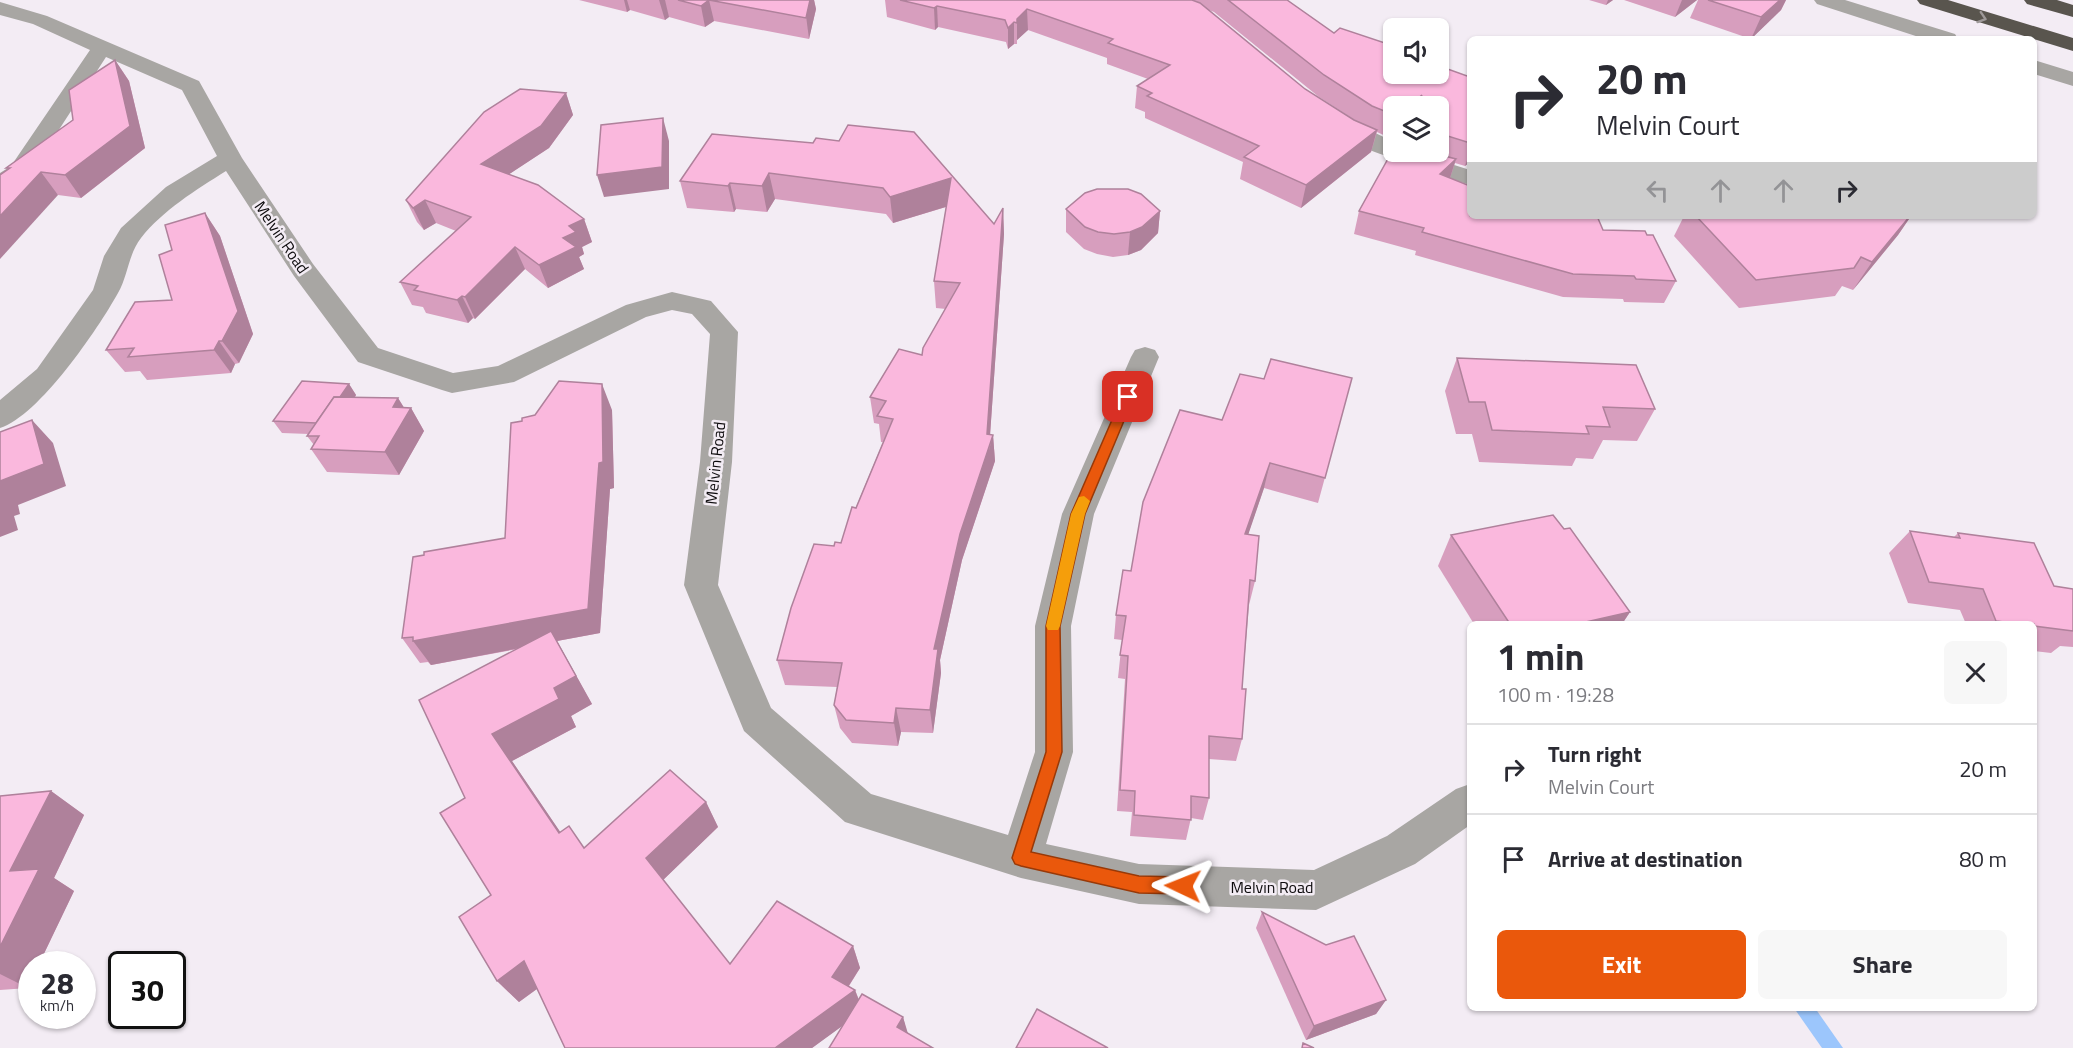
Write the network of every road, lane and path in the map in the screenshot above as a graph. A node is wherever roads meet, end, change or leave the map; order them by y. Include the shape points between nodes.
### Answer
1 (1824, 0) edge
2 (1927, 0) edge
3 (2034, 0) edge
4 (0, 8) edge
5 (2073, 11) edge
6 (1938, 36) edge
7 (2073, 45) edge
8 (102, 47) junction
9 (2037, 67) edge
10 (2073, 79) edge
11 (1320, 110) edge
12 (1383, 146) edge
13 (230, 159) junction
14 (1419, 162) edge
15 (1467, 177) edge
16 (0, 184) edge
17 (1145, 357) dead end
18 (0, 417) edge
19 (1467, 804) edge
20 (1021, 858) junction

1 - 6 street
2 -> 7 highway
3 - 5 highway
4 - 8 street, Melvin Road via 40,20
8 - 13 street, Melvin Road via 192,86
8 - 16 street via 20,171
9 - 10 street
11 - 12 street
13 - 18 street via 175,192 130,234 117,256 106,291 47,376
13 - 20 street, Melvin Road via 303,270 368,355 452,383 504,375 636,311 672,301 701,307 724,332 716,462 701,585 757,719 859,809
14 - 15 street
17 - 20 street via 1078,514 1053,626 1054,752
19 - 20 street, Melvin Road via 1401,850 1316,890 1139,884

